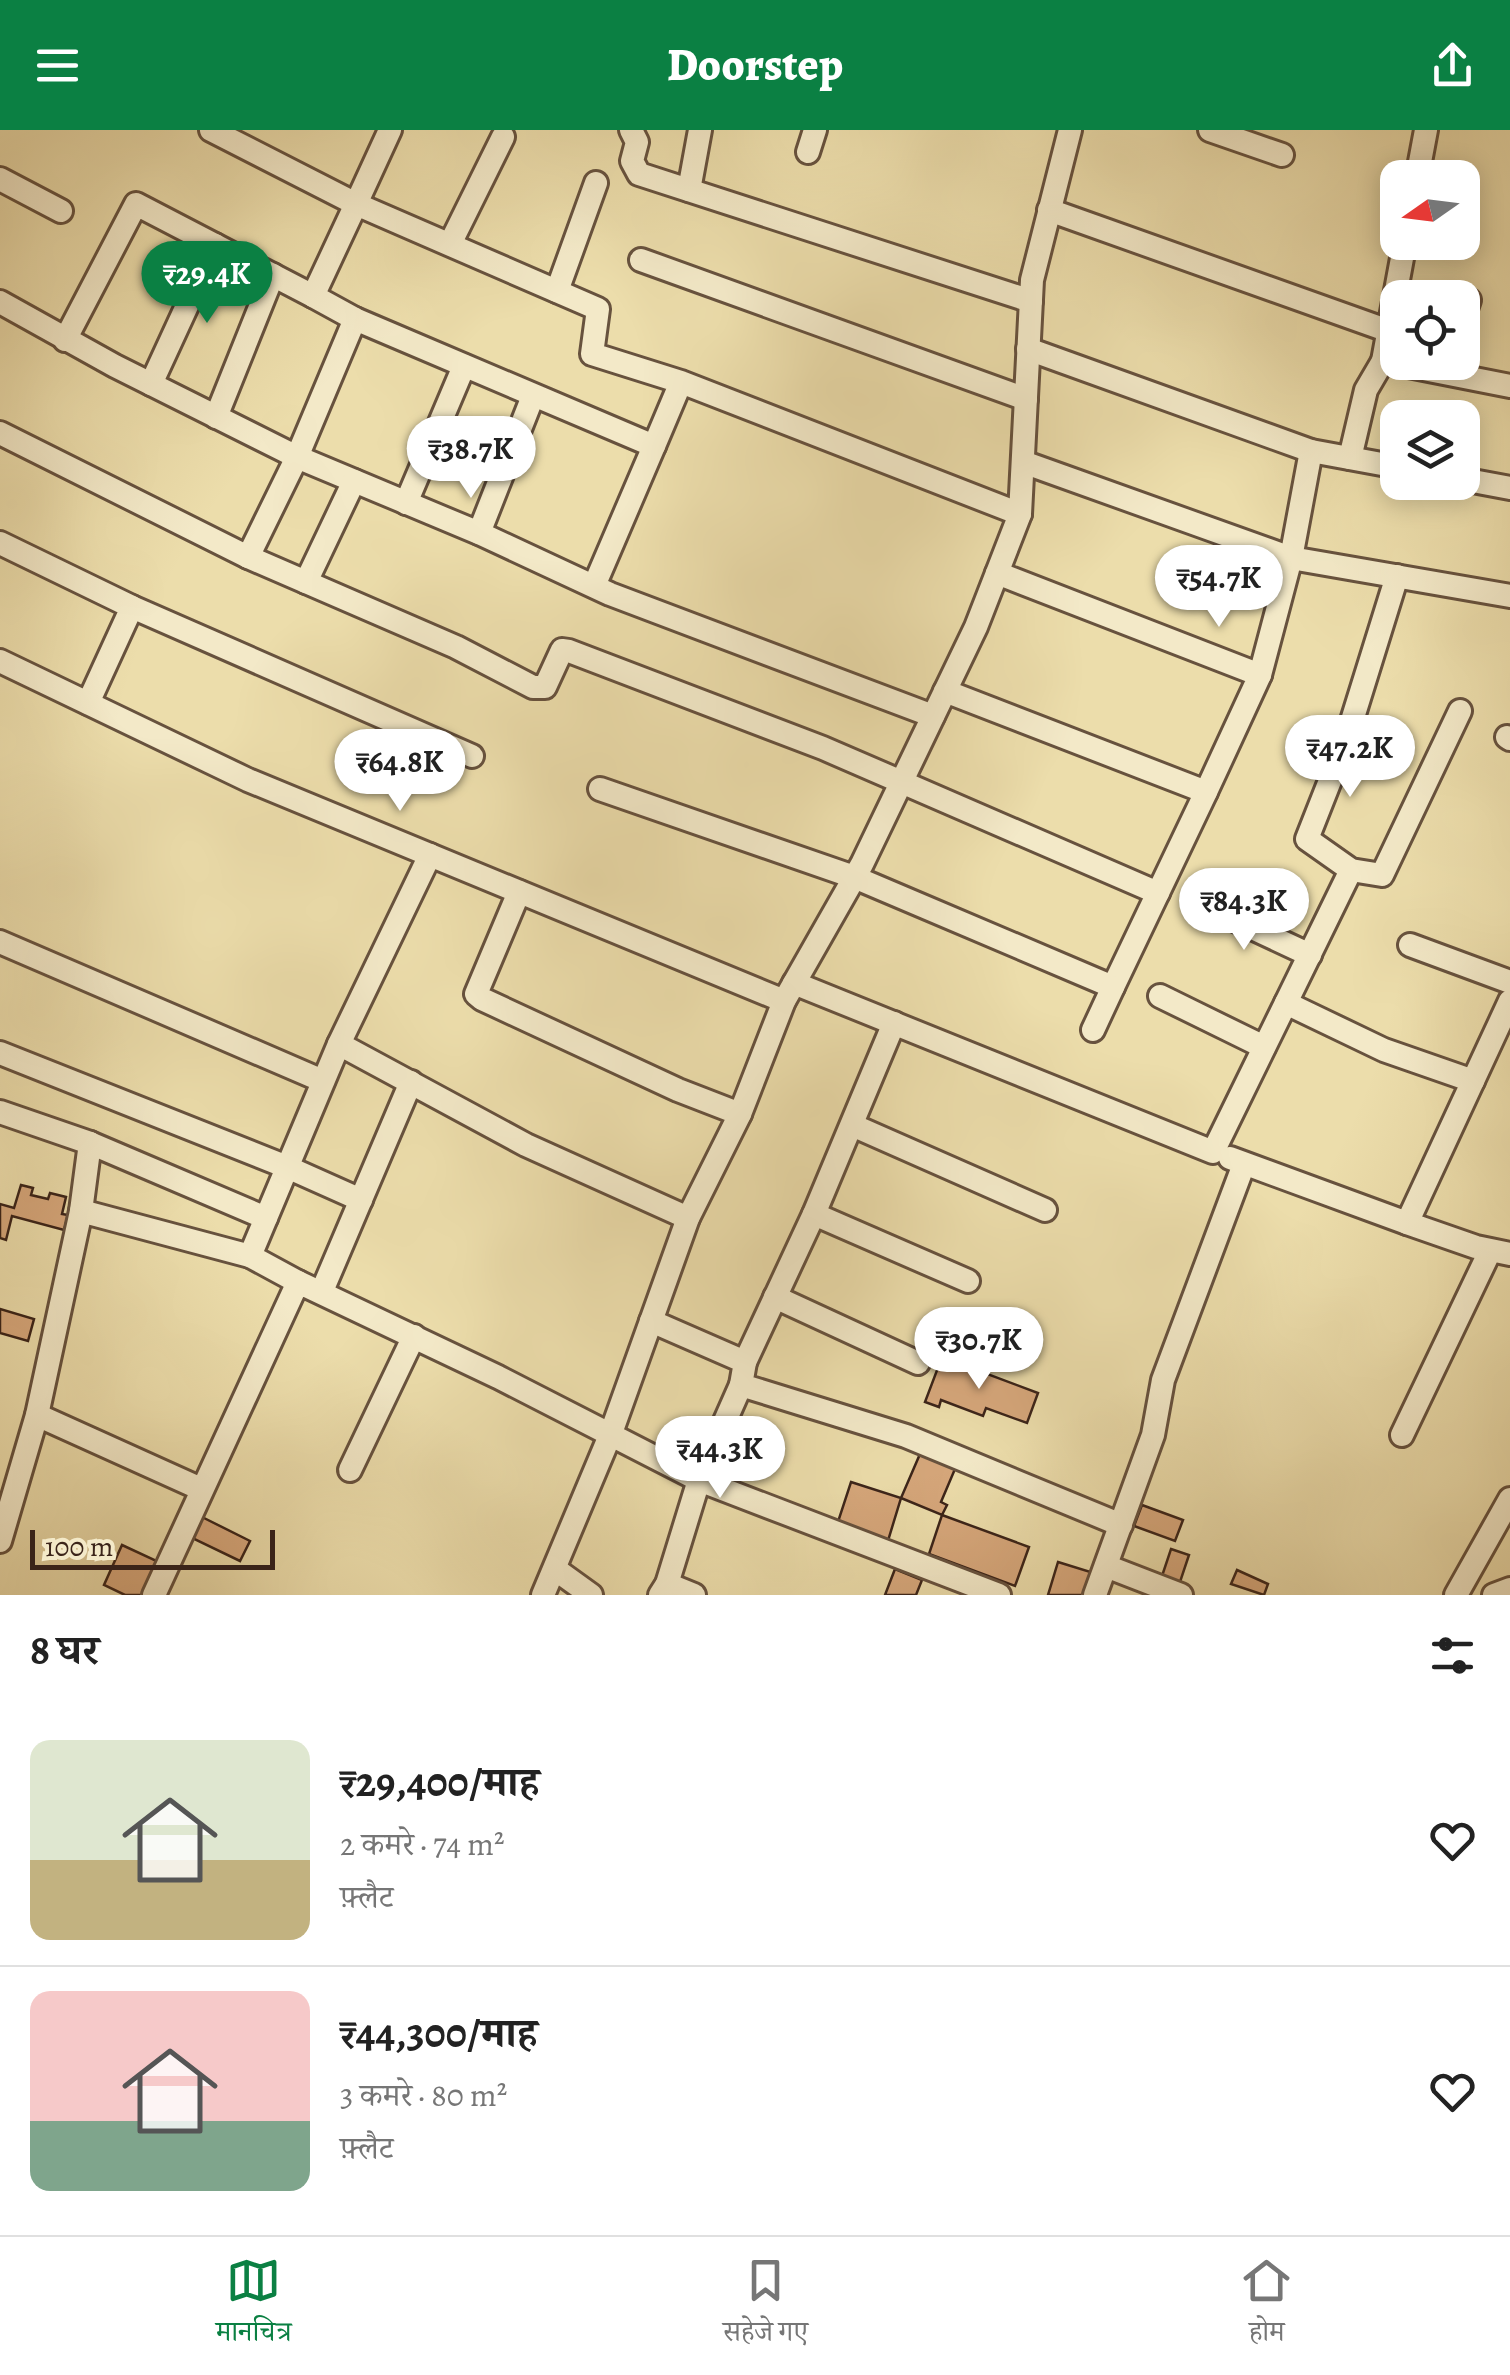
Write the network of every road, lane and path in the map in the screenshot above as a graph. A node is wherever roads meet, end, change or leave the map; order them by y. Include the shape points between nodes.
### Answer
1 (211, 130) edge
2 (390, 130) edge
3 (631, 130) edge
4 (700, 130) edge
5 (1070, 130) edge
6 (1210, 130) edge
7 (1426, 130) edge
8 (502, 137) dead end
9 (1282, 155) dead end
10 (1420, 160) edge
11 (0, 179) edge
12 (596, 183) dead end
13 (689, 190) junction
14 (356, 204) junction
15 (1050, 210) junction
16 (60, 211) dead end
17 (450, 244) junction
18 (215, 245) junction
19 (641, 260) dead end
20 (274, 275) junction
21 (557, 291) junction
22 (313, 296) junction
23 (0, 302) edge
24 (1031, 302) junction
25 (356, 319) junction
26 (1380, 327) edge
27 (66, 340) junction
28 (1028, 349) junction
29 (464, 366) junction
30 (1380, 366) edge
31 (1480, 377) edge
32 (681, 382) junction
33 (151, 384) junction
34 (1510, 386) edge
35 (533, 396) junction
36 (1026, 398) junction
37 (216, 417) junction
38 (0, 433) edge
39 (654, 446) junction
40 (1311, 451) junction
41 (297, 457) junction
42 (1350, 458) junction
43 (1023, 462) junction
44 (1380, 464) edge
45 (354, 481) junction
46 (1480, 482) edge
47 (1510, 488) edge
48 (406, 503) junction
49 (1020, 514) junction
50 (478, 533) junction
51 (0, 543) edge
52 (248, 558) junction
53 (1291, 558) junction
54 (998, 573) junction
55 (1397, 576) junction
56 (306, 582) junction
57 (594, 586) junction
58 (1510, 596) edge
59 (132, 608) junction
60 (0, 660) edge
61 (1260, 675) junction
62 (946, 691) junction
63 (88, 703) junction
64 (1460, 711) dead end
65 (933, 716) junction
66 (472, 756) dead end
67 (900, 782) junction
68 (600, 790) dead end
69 (1206, 792) junction
70 (430, 855) junction
71 (1351, 870) junction
72 (854, 877) junction
73 (519, 892) junction
74 (1158, 893) junction
75 (1201, 904) dead end
76 (0, 942) edge
77 (1410, 945) dead end
78 (1310, 955) junction
79 (1510, 982) edge
80 (1113, 986) junction
81 (789, 992) junction
82 (1160, 996) dead end
83 (1510, 1002) edge
84 (1286, 1003) junction
85 (894, 1024) junction
86 (1094, 1030) dead end
87 (339, 1044) junction
88 (1264, 1047) junction
89 (0, 1052) edge
90 (1473, 1080) junction
91 (323, 1081) junction
92 (411, 1082) junction
93 (0, 1112) edge
94 (740, 1114) junction
95 (852, 1124) junction
96 (90, 1142) junction
97 (1212, 1152) junction
98 (1244, 1164) junction
99 (287, 1167) junction
100 (361, 1200) junction
101 (1046, 1210) dead end
102 (80, 1211) junction
103 (814, 1214) junction
104 (266, 1218) junction
105 (688, 1218) junction
106 (1407, 1223) junction
107 (1500, 1252) edge
108 (250, 1256) junction
109 (968, 1281) dead end
110 (298, 1282) junction
111 (322, 1291) junction
112 (775, 1297) junction
113 (651, 1321) junction
114 (414, 1336) junction
115 (918, 1363) dead end
116 (743, 1373) junction
117 (38, 1415) junction
118 (611, 1433) junction
119 (1402, 1434) dead end
120 (350, 1470) dead end
121 (698, 1480) junction
122 (201, 1489) junction
123 (1510, 1499) edge
124 (1121, 1525) junction
125 (0, 1542) edge
126 (1106, 1566) junction
127 (555, 1569) junction
128 (663, 1590) edge
129 (1510, 1590) edge
130 (154, 1595) edge
131 (543, 1595) edge
132 (590, 1595) edge
133 (694, 1595) edge
134 (999, 1595) edge
135 (1095, 1595) edge
136 (1181, 1595) edge
137 (1456, 1595) edge
138 (1494, 1595) edge

1 - 14 street
2 - 14 street
3 - 13 street via 639,174
4 - 13 street
5 - 15 street
6 - 9 street
7 - 10 street
8 - 17 street
11 - 16 street
12 - 21 street
13 - 24 street
14 - 17 street
14 - 22 street
15 - 24 street
15 - 26 street
17 - 21 street
18 - 20 street
18 - 27 street via 136,204
18 - 33 street
19 - 36 street
20 - 22 street
20 - 37 street
21 - 32 street via 598,310 592,354
22 - 25 street
23 - 27 street
24 - 28 street
25 - 29 street
25 - 41 street
27 - 33 street
28 - 36 street
28 - 40 street
29 - 35 street
29 - 48 street
30 - 42 street via 1366,390
31 - 34 street
32 - 39 street
32 - 49 street
33 - 37 street
35 - 39 street
35 - 50 street
36 - 43 street
37 - 41 street
38 - 52 street
39 - 57 street
40 - 42 street
40 - 53 street
41 - 45 street
41 - 52 street
42 - 44 street
43 - 49 street
43 - 53 street
45 - 48 street
45 - 56 street
46 - 47 street
48 - 50 street
49 - 54 street
50 - 57 street
51 - 59 street
52 - 56 street
53 - 55 street
53 - 61 street
54 - 61 street
54 - 62 street
55 - 58 street
55 - 71 street via 1346,740 1306,840
56 - 67 street via 532,687 546,687 562,650 569,650
57 - 65 street
59 - 63 street
59 - 66 street
60 - 63 street
61 - 69 street
62 - 65 street
62 - 69 street
63 - 70 street via 248,780
64 - 71 street via 1382,875
65 - 67 street
67 - 72 street
67 - 74 street
68 - 72 street
69 - 74 street
70 - 73 street
70 - 87 street
71 - 78 street
72 - 80 street
72 - 81 street
73 - 81 street
73 - 94 street via 476,994
74 - 80 street
75 - 78 street
76 - 91 street
77 - 79 street
78 - 84 street
80 - 86 street
81 - 85 street
81 - 94 street
82 - 88 street
83 - 90 street
84 - 88 street
84 - 90 street via 1384,1050
85 - 95 street
85 - 97 street
87 - 91 street
87 - 92 street
88 - 97 street
89 - 99 street
90 - 106 street
91 - 99 street
92 - 100 street
92 - 105 street via 526,1145
93 - 96 street
94 - 105 street
95 - 101 street
95 - 103 street
96 - 102 street
96 - 104 street
97 - 98 street
98 - 106 street
98 - 124 street via 1163,1380 1153,1435
99 - 100 street
99 - 104 street
100 - 111 street
102 - 108 street
102 - 117 street
103 - 109 street
103 - 112 street
104 - 108 street
105 - 113 street
106 - 107 street
107 - 119 street
108 - 110 street
110 - 111 street
110 - 122 street
111 - 114 street
112 - 115 street
112 - 116 street
113 - 116 street
113 - 118 street
114 - 118 street
114 - 120 street
116 - 121 street
116 - 124 street
117 - 122 street
117 - 125 street
118 - 121 street
118 - 127 street
121 - 128 street
121 - 134 street
122 - 130 street
123 - 137 street
124 - 126 street
126 - 135 street
126 - 136 street
127 - 131 street
127 - 132 street
128 - 133 street
129 - 138 street

